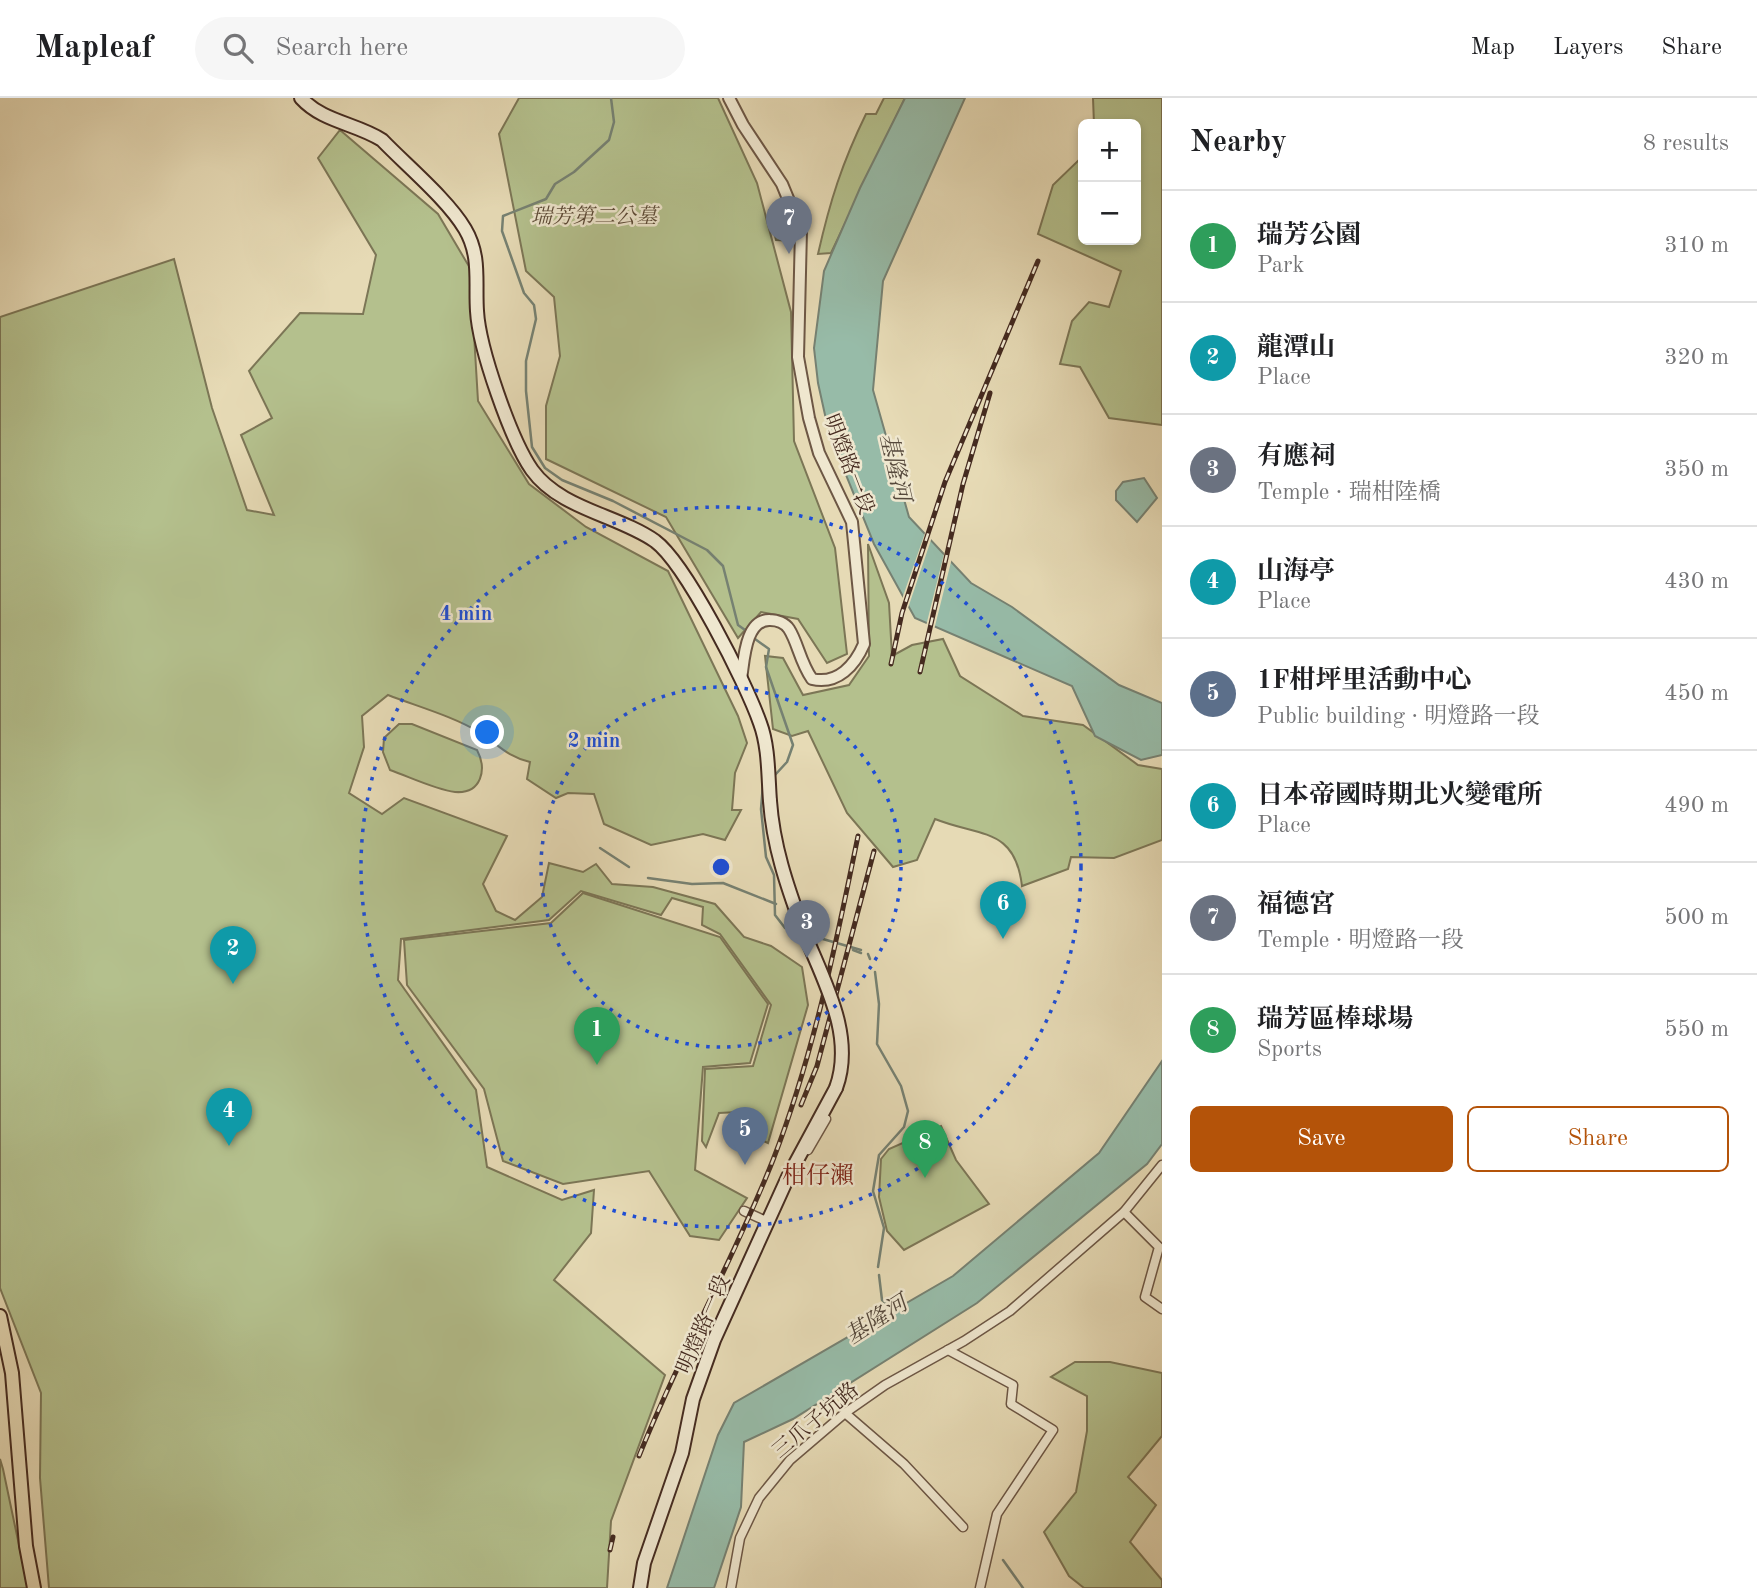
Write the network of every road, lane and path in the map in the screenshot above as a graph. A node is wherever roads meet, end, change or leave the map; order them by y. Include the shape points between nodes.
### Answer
1 (301, 98) edge
2 (729, 98) edge
3 (741, 679) junction
4 (817, 948) dead end
5 (808, 953) dead end
6 (1162, 1165) edge
7 (788, 1177) junction
8 (744, 1211) dead end
9 (1124, 1212) junction
10 (768, 1222) junction
11 (1162, 1309) edge
12 (0, 1316) edge
13 (948, 1350) junction
14 (845, 1413) junction
15 (963, 1527) dead end
16 (34, 1588) edge
17 (640, 1588) edge
18 (731, 1588) edge
19 (980, 1588) edge

1 - 3 main road via 320,114 382,140 464,228 479,271 477,311 483,340 518,445 533,472 575,503 654,541 675,560
2 - 3 street, 明燈路一段 via 782,184 801,230 798,357 819,453 852,522 864,644 849,670 833,678 812,679 800,663 789,629 780,622 764,620 751,631
3 - 7 main road, 明燈路一段, bridge via 761,725 771,822 782,872 839,1027 842,1055 836,1088
4 - 5 street
6 - 9 street, 三爪子坑路
7 - 7 street via 815,1141 838,1096 847,1055 844,1022 837,1040 832,1085
7 - 10 main road, 明燈路一段
8 - 10 street
9 - 11 street via 1159,1247 1145,1297
9 - 13 street, 三爪子坑路 via 1010,1311
10 - 17 main road, 明燈路一段 via 701,1374
12 - 16 main road via 12,1373 26,1546
13 - 14 street, 三爪子坑路
13 - 19 street via 1013,1385 1011,1404 1054,1430 997,1514
14 - 15 street via 904,1464
14 - 18 street, 三爪子坑路 via 790,1460 759,1499 740,1538

